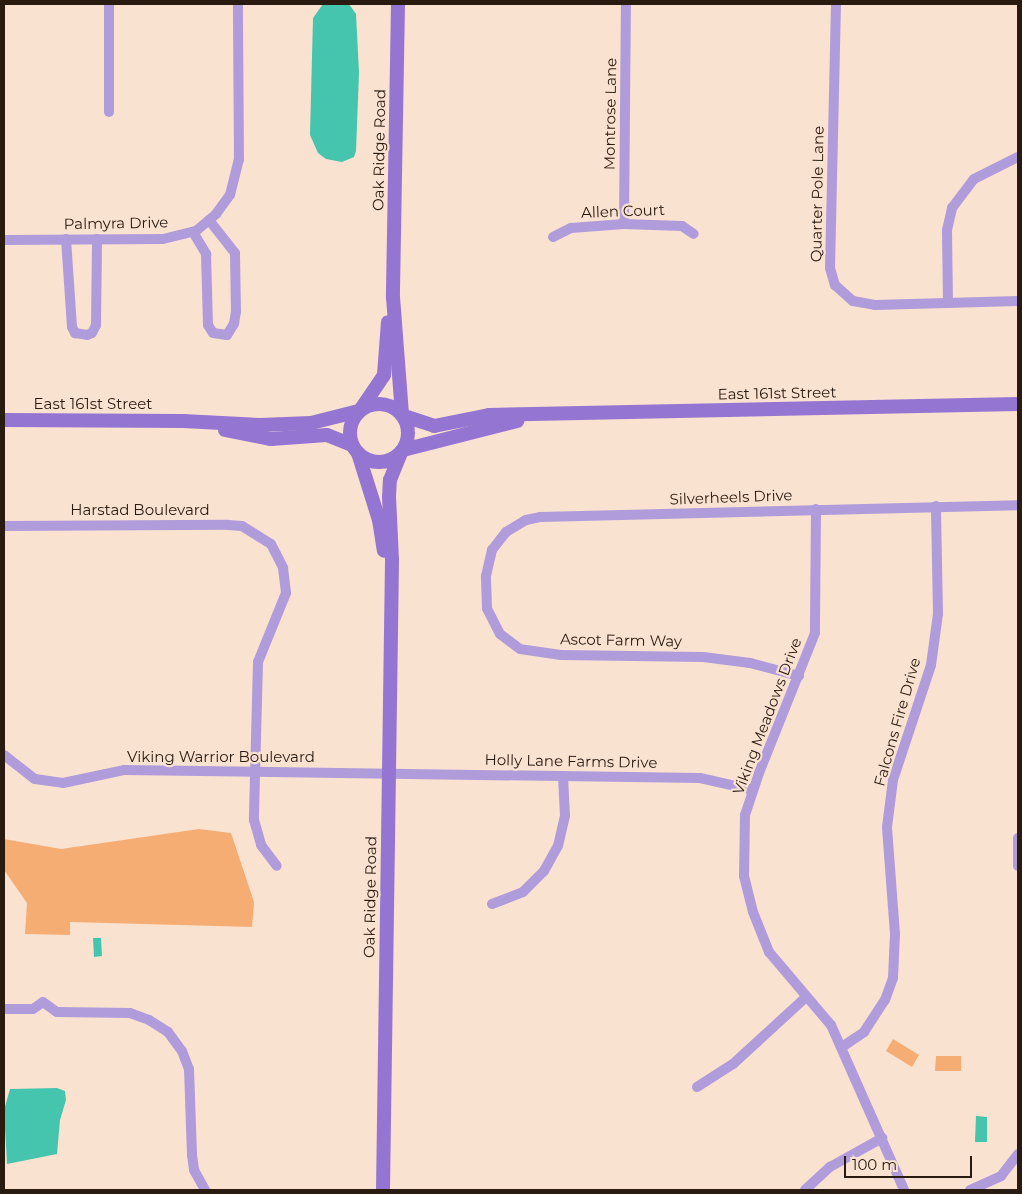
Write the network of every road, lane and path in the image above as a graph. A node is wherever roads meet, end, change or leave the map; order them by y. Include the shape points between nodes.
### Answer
1 (109, 4) edge
2 (238, 4) edge
3 (398, 4) edge
4 (626, 4) edge
5 (836, 4) edge
6 (109, 112) dead end
7 (1018, 156) edge
8 (209, 220) junction
9 (624, 224) junction
10 (193, 232) junction
11 (694, 234) dead end
12 (553, 237) dead end
13 (66, 239) junction
14 (96, 239) junction
15 (4, 240) edge
16 (394, 297) junction
17 (1018, 302) edge
18 (948, 303) junction
19 (1018, 404) edge
20 (360, 411) junction
21 (403, 415) junction
22 (537, 416) junction
23 (4, 420) edge
24 (183, 421) junction
25 (355, 449) junction
26 (402, 452) junction
27 (1018, 505) edge
28 (936, 506) junction
29 (816, 509) junction
30 (4, 526) edge
31 (486, 584) joint
32 (390, 604) junction
33 (799, 676) junction
34 (4, 755) edge
35 (255, 772) junction
36 (388, 773) junction
37 (563, 776) junction
38 (753, 790) junction
39 (1018, 838) edge
40 (277, 866) dead end
41 (1018, 866) edge
42 (492, 904) dead end
43 (806, 997) junction
44 (4, 1009) edge
45 (842, 1047) junction
46 (697, 1087) dead end
47 (882, 1138) junction
48 (1017, 1160) edge
49 (205, 1190) edge
50 (383, 1190) edge
51 (805, 1190) edge
52 (904, 1190) edge
53 (970, 1190) edge

1 - 6 street
2 - 8 street, Palmyra Drive via 238,160 230,195
3 - 16 street, Oak Ridge Road
4 - 9 street, Montrose Lane
5 - 18 street, Quarter Pole Lane via 830,250 835,285 853,301 868,304
7 - 18 street via 974,179 952,208 947,230
8 - 10 street, Palmyra Drive
8 - 10 street via 236,253 236,312 234,324 227,335 213,333 208,325 206,254
9 - 11 street, Allen Court via 682,226
9 - 12 street, Allen Court via 570,228
10 - 14 street, Palmyra Drive via 163,239
13 - 14 street, Palmyra Drive
13 - 14 street via 72,328 75,333 87,335 96,325
13 - 15 street, Palmyra Drive
16 - 20 street, Oak Ridge Road via 389,311 384,375
16 - 21 street, Oak Ridge Road
17 - 18 street, Quarter Pole Lane
19 - 22 street, East 161st Street
20 - 21 street via 379,403 389,404
20 - 24 street, East 161st Street via 311,423 260,425
20 - 25 street via 350,426
21 - 22 street, East 161st Street via 434,426 489,415
21 - 26 street via 409,435
22 - 26 street, East 161st Street
23 - 24 street, East 161st Street
24 - 25 street, East 161st Street via 271,439 327,435
25 - 26 street via 365,459 384,462
25 - 32 street, Oak Ridge Road via 379,520
26 - 32 street, Oak Ridge Road via 390,480
27 - 28 street, Silverheels Drive
28 - 29 street, Silverheels Drive
28 - 45 street, Falcons Fire Drive via 938,614 931,665 893,780 887,827 895,934 893,978 885,1000 864,1032
29 - 31 street, Silverheels Drive via 526,520 497,540 488,564
29 - 33 street, Viking Meadows Drive via 815,633
30 - 35 street, Harstad Boulevard via 228,525 242,526 271,544 283,568 286,593 258,662
31 - 33 street, Ascot Farm Way via 487,608 493,624 508,642 520,649 561,655 703,657 741,661
32 - 36 street, Oak Ridge Road
33 - 38 street, Viking Meadows Drive
34 - 35 street, Viking Warrior Boulevard via 35,779 63,783 124,770
35 - 36 street, Viking Warrior Boulevard
35 - 40 street via 254,820 261,845
36 - 37 street, Holly Lane Farms Drive
36 - 50 street, Oak Ridge Road
37 - 38 street, Holly Lane Farms Drive via 700,778
37 - 42 street via 565,816 558,846 544,871 523,892
38 - 43 street, Viking Meadows Drive via 745,815 744,842 744,876 752,912 769,952
39 - 41 street
43 - 45 street, Viking Meadows Drive via 831,1025
43 - 46 street via 733,1064
44 - 49 street via 33,1009 43,1002 57,1012 122,1012 141,1016 159,1025 174,1040 189,1069 192,1156 194,1170
45 - 47 street, Viking Meadows Drive
47 - 51 street via 830,1167
47 - 52 street, Viking Meadows Drive
48 - 53 street via 1000,1176

